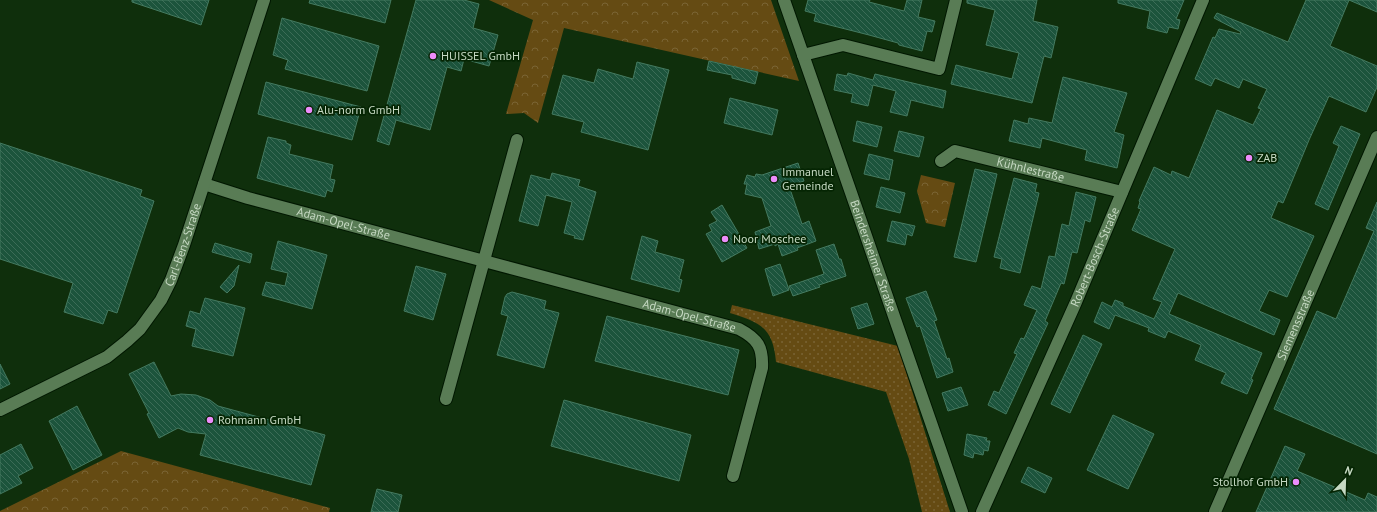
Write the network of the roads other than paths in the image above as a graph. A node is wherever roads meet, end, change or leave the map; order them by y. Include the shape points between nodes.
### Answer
1 (264, 0) edge
2 (784, 0) edge
3 (956, 0) edge
4 (1203, 0) edge
5 (803, 55) junction
6 (1377, 137) edge
7 (517, 140) dead end
8 (941, 160) dead end
9 (204, 184) junction
10 (1122, 192) junction
11 (484, 261) junction
12 (446, 399) dead end
13 (0, 410) edge
14 (733, 476) dead end
15 (962, 512) edge
16 (982, 512) edge
17 (1215, 512) edge

1 - 9 street, Carl-Benz-Straße
2 - 5 street, Beindersheimer Straße
3 - 5 street via 939,69 843,45
4 - 10 street, Robert-Bosch-Straße
5 - 15 street, Beindersheimer Straße
6 - 17 street, Siemensstraße
7 - 11 street
8 - 10 street, Kühnlestraße via 956,151
9 - 11 street, Adam-Opel-Straße
9 - 13 street, Carl-Benz-Straße via 171,280 161,300 140,329 107,357
10 - 16 street, Robert-Bosch-Straße
11 - 12 street
11 - 14 street, Adam-Opel-Straße via 739,329 750,335 759,343 763,356 762,368

